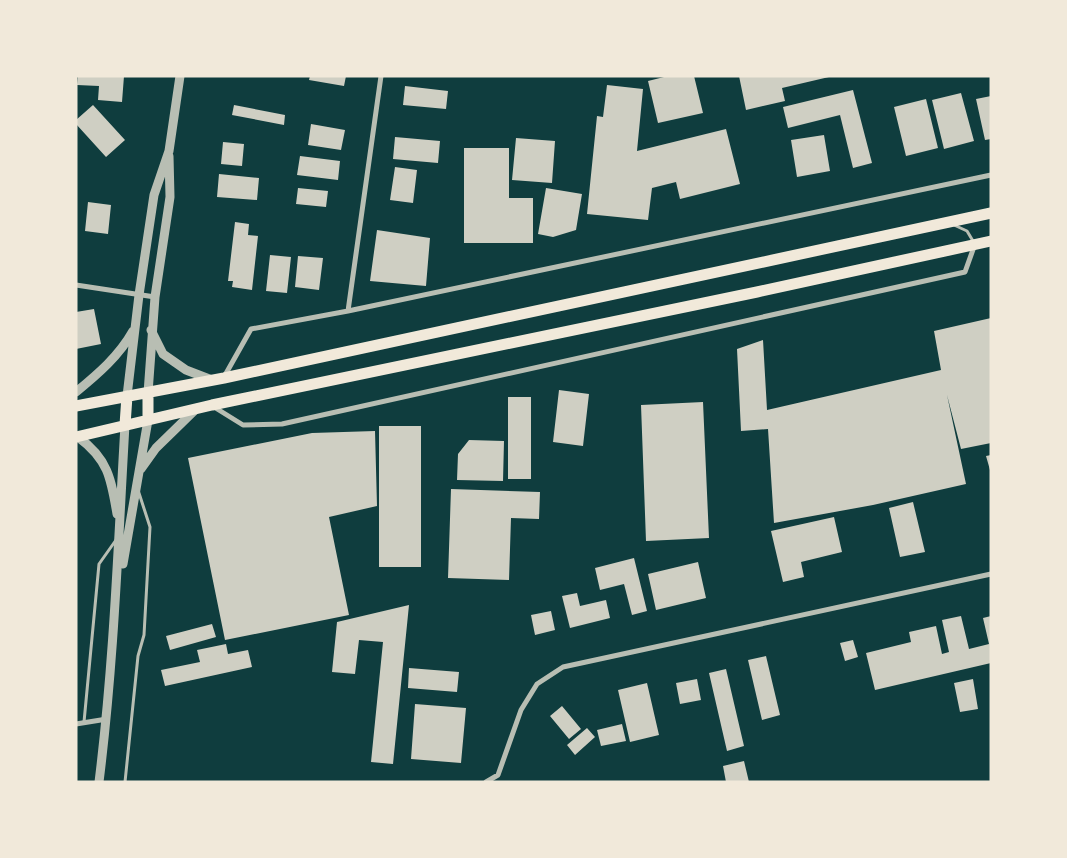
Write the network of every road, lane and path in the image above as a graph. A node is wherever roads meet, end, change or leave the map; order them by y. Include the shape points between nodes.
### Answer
1 (180, 76) edge
2 (381, 76) edge
3 (168, 151) junction
4 (991, 175) edge
5 (991, 213) edge
6 (949, 222) junction
7 (991, 241) edge
8 (975, 244) junction
9 (76, 285) edge
10 (139, 295) junction
11 (155, 297) junction
12 (348, 311) junction
13 (136, 327) junction
14 (151, 330) junction
15 (218, 379) junction
16 (76, 392) edge
17 (148, 393) junction
18 (127, 396) junction
19 (76, 406) edge
20 (212, 406) junction
21 (196, 409) junction
22 (148, 420) junction
23 (125, 425) junction
24 (77, 437) edge
25 (138, 473) junction
26 (136, 487) junction
27 (120, 531) junction
28 (991, 574) edge
29 (116, 601) junction
30 (107, 719) junction
31 (84, 723) junction
32 (76, 724) edge
33 (99, 782) edge
34 (125, 782) edge
35 (486, 782) edge

1 - 3 street
2 - 12 street
3 - 10 street via 154,195
3 - 11 street via 170,197
4 - 12 street
5 - 6 highway
6 - 8 lane via 967,231
6 - 15 highway
7 - 8 highway
8 - 20 highway
8 - 20 street via 965,272 282,424 243,425
9 - 10 street
10 - 11 street
10 - 13 street
11 - 14 street
12 - 15 street via 251,329
13 - 16 street via 106,367
13 - 18 street
14 - 15 street via 163,354 186,370
14 - 17 street
15 - 17 highway
17 - 18 highway
17 - 22 highway
18 - 19 highway
18 - 23 highway
20 - 21 highway
21 - 22 highway
21 - 25 street via 156,448
22 - 23 highway
22 - 25 street
23 - 24 highway
23 - 27 street
24 - 27 street via 91,446 103,460
25 - 26 street
26 - 29 street
26 - 34 lane via 150,527 144,635 138,656
27 - 29 street
27 - 31 lane via 99,564
28 - 35 street via 563,668 537,684 520,710 498,775
29 - 30 street
30 - 31 street
30 - 33 street
31 - 32 street

